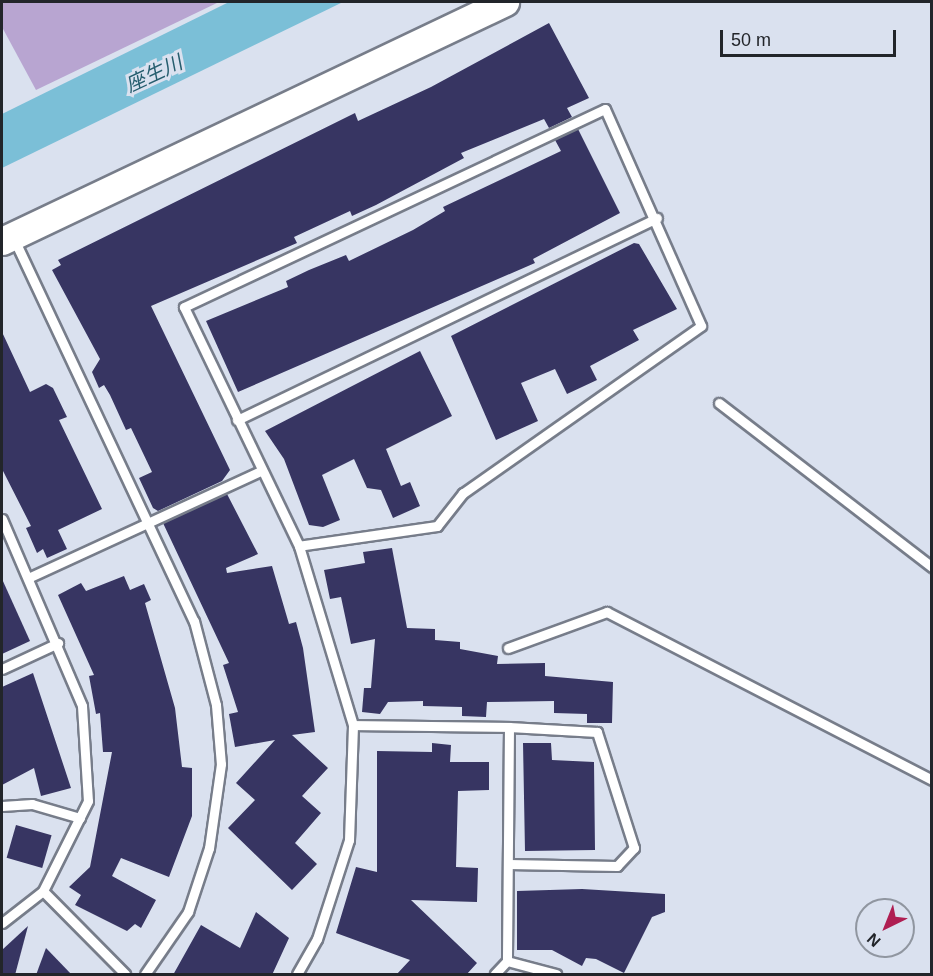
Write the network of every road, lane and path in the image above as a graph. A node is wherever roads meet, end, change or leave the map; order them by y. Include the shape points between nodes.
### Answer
1 (505, 2) edge
2 (657, 218) junction
3 (7, 239) edge
4 (719, 403) dead end
5 (237, 420) junction
6 (261, 471) junction
7 (147, 525) junction
8 (3, 526) edge
9 (299, 546) junction
10 (932, 567) edge
11 (28, 578) junction
12 (58, 643) junction
13 (508, 648) dead end
14 (2, 669) edge
15 (353, 725) junction
16 (509, 727) junction
17 (932, 780) edge
18 (2, 806) edge
19 (80, 818) junction
20 (508, 864) junction
21 (43, 891) junction
22 (2, 923) edge
23 (507, 961) junction
24 (125, 975) edge
25 (145, 975) edge
26 (297, 975) edge
27 (495, 975) edge
28 (556, 975) edge

1 - 3 street
2 - 5 lane
2 - 5 lane via 605,109 184,307
2 - 9 lane via 701,326 463,493 437,526
3 - 7 lane
4 - 10 lane
5 - 6 lane
6 - 7 lane
6 - 9 lane
7 - 11 lane
7 - 25 lane via 194,621 216,705 221,764 208,848 188,912
8 - 11 lane
9 - 15 lane
11 - 12 lane
12 - 14 lane
12 - 19 lane via 82,706 87,745 88,801
13 - 17 lane via 607,612
15 - 16 lane
15 - 26 lane via 349,840 317,939
16 - 20 lane
16 - 20 lane via 597,732 634,848 617,866
18 - 19 lane via 32,804
19 - 21 lane
20 - 23 lane
21 - 22 lane
21 - 24 lane
23 - 27 lane
23 - 28 lane

